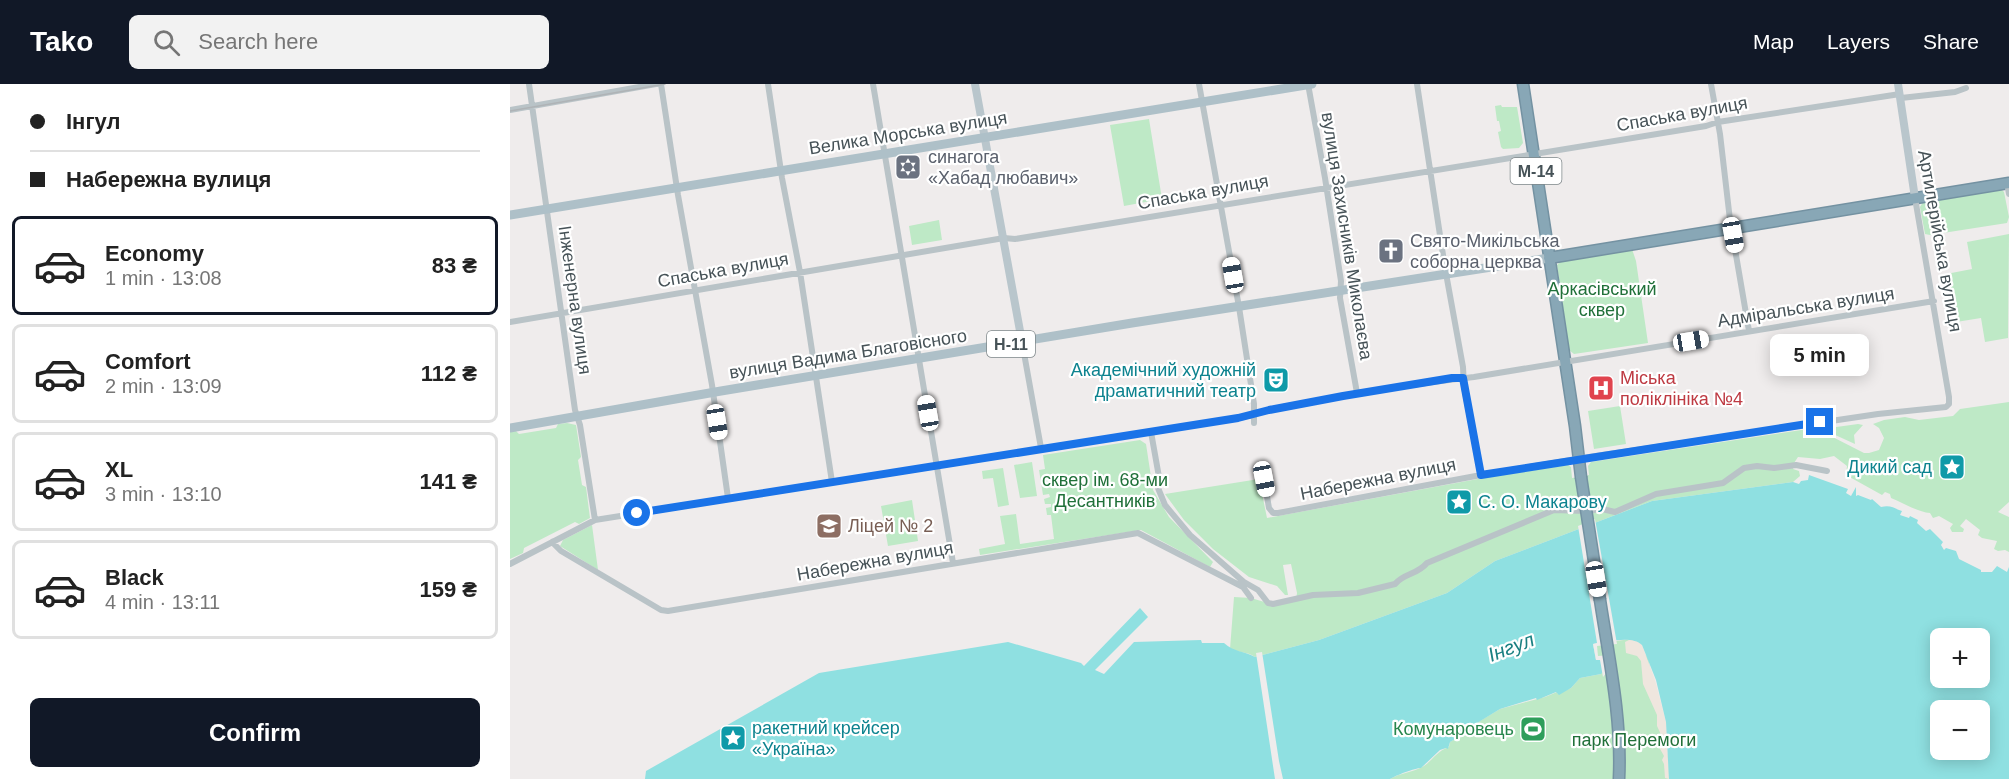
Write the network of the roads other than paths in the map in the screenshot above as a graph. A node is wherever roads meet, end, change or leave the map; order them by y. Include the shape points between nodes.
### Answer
1 (530, 84) edge
2 (656, 84) edge
3 (661, 84) edge
4 (768, 84) edge
5 (873, 84) edge
6 (975, 84) edge
7 (1199, 84) edge
8 (1309, 84) edge
9 (1417, 84) edge
10 (1523, 84) edge
11 (1711, 84) edge
12 (1898, 84) edge
13 (1966, 88) dead end
14 (1901, 96) junction
15 (1202, 102) junction
16 (532, 106) junction
17 (510, 110) edge
18 (1718, 122) junction
19 (984, 137) junction
20 (884, 154) junction
21 (1534, 155) junction
22 (780, 171) junction
23 (1430, 172) junction
24 (1326, 187) junction
25 (2008, 187) edge
26 (676, 188) junction
27 (1915, 198) junction
28 (1222, 204) junction
29 (547, 209) junction
30 (510, 215) edge
31 (1731, 228) junction
32 (1004, 238) junction
33 (902, 256) junction
34 (1549, 258) junction
35 (801, 272) junction
36 (1446, 275) junction
37 (696, 290) junction
38 (1340, 291) junction
39 (1934, 301) junction
40 (1239, 307) junction
41 (561, 313) junction
42 (510, 321) edge
43 (1749, 331) junction
44 (1022, 342) junction
45 (919, 359) junction
46 (1565, 362) junction
47 (816, 376) junction
48 (1463, 378) junction
49 (712, 392) junction
50 (1356, 393) junction
51 (1949, 404) joint
52 (1254, 414) junction
53 (577, 417) junction
54 (1254, 423) dead end
55 (510, 428) edge
56 (1151, 432) junction
57 (1041, 448) junction
58 (1578, 459) junction
59 (937, 465) junction
60 (1827, 471) dead end
61 (1481, 475) junction
62 (1264, 479) dead end
63 (832, 482) junction
64 (728, 498) junction
65 (595, 520) junction
66 (552, 542) junction
67 (953, 563) junction
68 (510, 564) edge
69 (1244, 582) junction
70 (1619, 779) edge

1 - 16 street, Інженерна вулиця
2 - 16 street
3 - 26 street
4 - 22 street
5 - 20 street
6 - 19 street
7 - 15 street
8 - 15 main road, Велика Морська вулиця
8 - 24 street, вулиця Захисників Миколаєва
9 - 23 street
10 - 21 highway, М-14
11 - 18 street
12 - 14 street, Артилерійська вулиця
13 - 14 street, Спаська вулиця
14 - 18 street, Спаська вулиця
14 - 27 street, Артилерійська вулиця
15 - 19 main road, Велика Морська вулиця
15 - 28 street
16 - 17 street
16 - 29 street, Інженерна вулиця
18 - 21 street, Спаська вулиця
18 - 31 street
19 - 20 main road, Велика Морська вулиця
19 - 32 street
20 - 22 main road, Велика Морська вулиця
20 - 33 street
21 - 23 street, Спаська вулиця
21 - 34 highway, М-14
22 - 26 main road, Велика Морська вулиця
22 - 35 street
23 - 24 street, Спаська вулиця
23 - 36 street
24 - 28 street, Спаська вулиця
24 - 38 street, вулиця Захисників Миколаєва
25 - 27 highway, вулиця Вадима Благовісного
26 - 29 main road, Велика Морська вулиця
26 - 37 street
27 - 31 highway, вулиця Вадима Благовісного
27 - 39 street, Артилерійська вулиця
28 - 32 street, Спаська вулиця
28 - 40 street
29 - 30 main road, Велика Морська вулиця
29 - 41 street, Інженерна вулиця
31 - 34 highway, вулиця Вадима Благовісного
31 - 43 street
32 - 33 street, Спаська вулиця
32 - 44 street
33 - 35 street, Спаська вулиця
33 - 45 street
34 - 36 main road, вулиця Вадима Благовісного / Н-11
34 - 46 highway, М-14
35 - 37 street, Спаська вулиця
35 - 47 street
36 - 38 main road, вулиця Вадима Благовісного / Н-11
36 - 48 street
37 - 41 street, Спаська вулиця
37 - 49 street
38 - 40 main road, вулиця Вадима Благовісного / Н-11
38 - 50 street, вулиця Захисників Миколаєва
39 - 43 street, Адміральська вулиця
39 - 51 street, Артилерійська вулиця
40 - 44 main road, вулиця Вадима Благовісного / Н-11
40 - 52 street
41 - 42 street, Спаська вулиця
41 - 53 street, Інженерна вулиця
43 - 46 street, Адміральська вулиця
44 - 45 main road, вулиця Вадима Благовісного / Н-11
44 - 57 street
45 - 47 main road, вулиця Вадима Благовісного / Н-11
45 - 59 street
46 - 48 street, Адміральська вулиця
46 - 58 highway, М-14
47 - 49 main road, вулиця Вадима Благовісного / Н-11
47 - 63 street
48 - 50 street, Адміральська вулиця
48 - 61 street
49 - 53 main road, вулиця Вадима Благовісного / Н-11
49 - 64 street
50 - 52 street, Адміральська вулиця
51 - 58 street, Набережна вулиця
52 - 54 street
52 - 56 street, Адміральська вулиця
53 - 55 main road, вулиця Вадима Благовісного / Н-11
53 - 65 street, Інженерна вулиця
56 - 57 street, Адміральська вулиця
56 - 69 street via 1158,488 1166,505 1203,548
57 - 59 street, Адміральська вулиця
58 - 61 street, Набережна вулиця
58 - 70 highway, М-14, bridge via 1615,698
59 - 63 street, Адміральська вулиця
59 - 67 street
60 - 69 street via 1796,465 1757,466 1744,468 1723,483 1656,494 1615,512 1554,510 1427,563 1421,571 1395,584 1358,593 1313,595 1273,604
61 - 62 street, Набережна вулиця via 1273,513
63 - 64 street, Адміральська вулиця
64 - 65 street, Адміральська вулиця
65 - 66 street, Адміральська вулиця
66 - 67 street, Набережна вулиця via 561,551 668,611
66 - 68 street
67 - 69 street, Набережна вулиця via 1138,534 1243,587 1251,598

